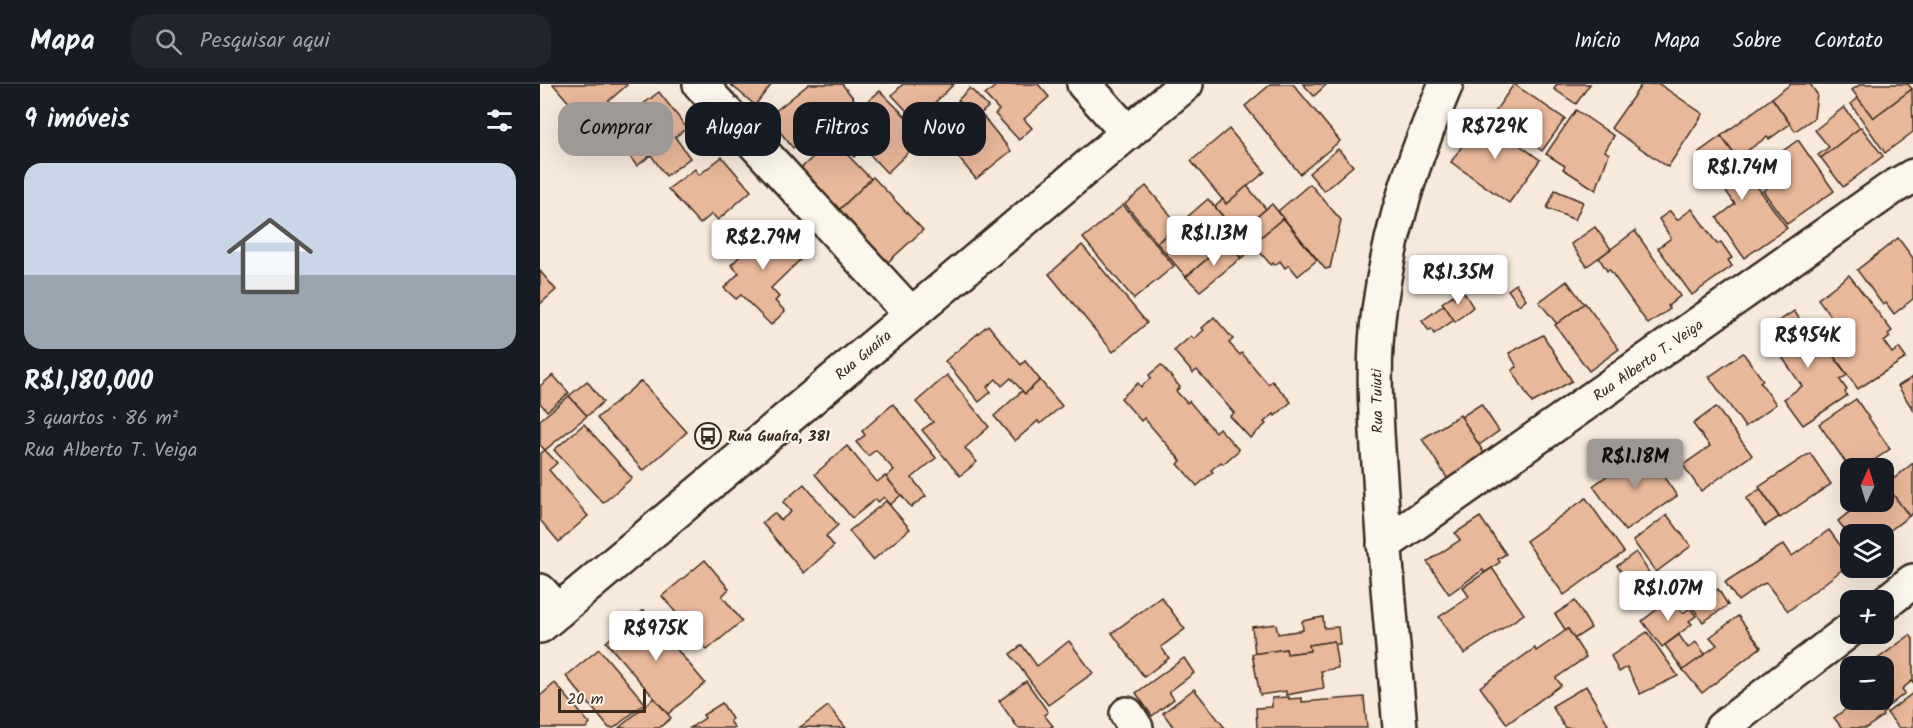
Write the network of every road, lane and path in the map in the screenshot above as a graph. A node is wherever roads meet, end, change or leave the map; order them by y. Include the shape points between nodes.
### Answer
1 (700, 84) edge
2 (1084, 84) edge
3 (1186, 84) edge
4 (1446, 84) edge
5 (1128, 134) junction
6 (1913, 176) edge
7 (911, 314) junction
8 (1384, 545) junction
9 (1913, 581) edge
10 (1894, 596) edge
11 (546, 609) edge
12 (1840, 637) edge
13 (1400, 728) edge
14 (1722, 728) edge

1 - 7 main road
2 - 5 main road
3 - 5 main road, Rua Guaíra
4 - 8 main road, Rua Tuiuti via 1400,207 1379,310 1375,398
5 - 7 main road, Rua Guaíra
6 - 8 main road, Rua Alberto T. Veiga
7 - 11 main road, Rua Guaíra
8 - 13 main road, Rua Tuiuti
9 - 10 main road
12 - 14 main road

